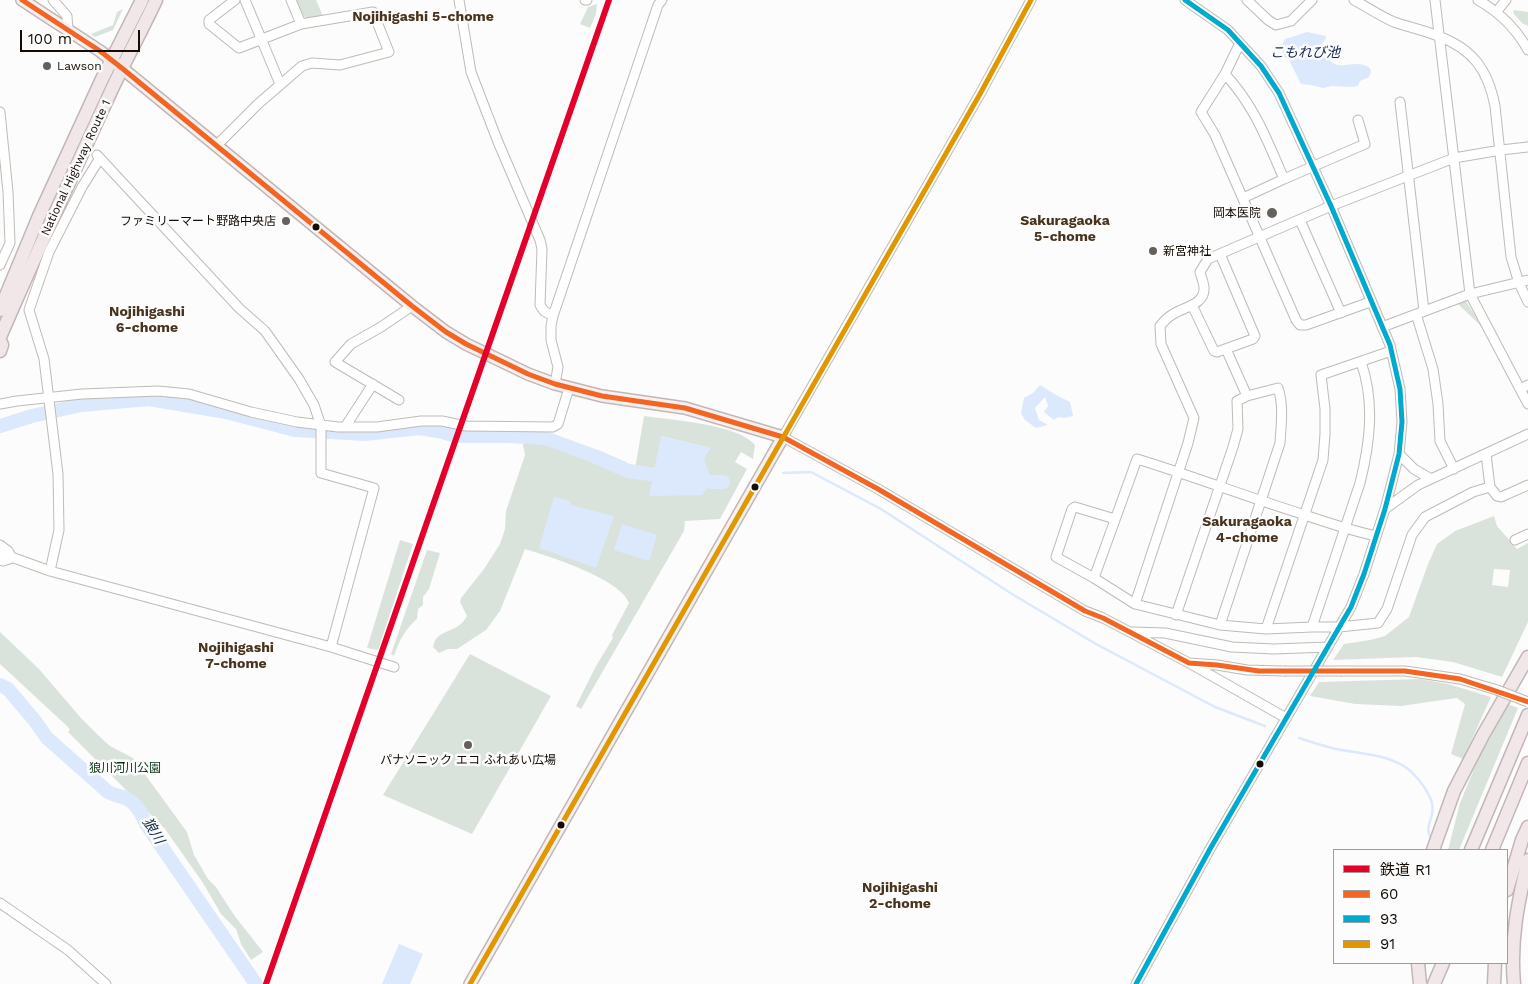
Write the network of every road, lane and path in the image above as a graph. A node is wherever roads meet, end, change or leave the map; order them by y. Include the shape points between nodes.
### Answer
1 (22, 0) edge
2 (53, 0) edge
3 (142, 0) edge
4 (156, 0) edge
5 (235, 0) edge
6 (245, 0) edge
7 (291, 0) edge
8 (460, 0) edge
9 (662, 0) edge
10 (1031, 0) edge
11 (1184, 0) edge
12 (1312, 0) edge
13 (1354, 0) edge
14 (1435, 0) edge
15 (1478, 0) edge
16 (1506, 0) edge
17 (1250, 1) edge
18 (1496, 11) junction
19 (301, 24) junction
20 (68, 30) junction
21 (1439, 36) junction
22 (1525, 36) edge
23 (262, 39) junction
24 (1240, 43) junction
25 (1528, 50) edge
26 (112, 60) junction
27 (123, 69) junction
28 (1225, 74) junction
29 (280, 84) junction
30 (1400, 102) dead end
31 (0, 112) edge
32 (1358, 120) dead end
33 (216, 146) junction
34 (1528, 148) edge
35 (1501, 150) junction
36 (1454, 158) junction
37 (1313, 166) junction
38 (1409, 174) junction
39 (1284, 179) junction
40 (1244, 198) junction
41 (1330, 206) junction
42 (1300, 220) junction
43 (1260, 237) junction
44 (44, 250) junction
45 (1220, 254) junction
46 (0, 265) edge
47 (1523, 282) edge
48 (1470, 294) junction
49 (1370, 302) junction
50 (1528, 302) edge
51 (1192, 305) junction
52 (412, 306) junction
53 (0, 310) edge
54 (1341, 313) junction
55 (1420, 313) junction
56 (553, 316) junction
57 (1382, 327) junction
58 (0, 339) edge
59 (1226, 349) junction
60 (0, 351) edge
61 (1391, 351) junction
62 (1361, 362) junction
63 (373, 384) junction
64 (555, 384) junction
65 (1524, 387) edge
66 (569, 388) junction
67 (1247, 396) junction
68 (399, 400) dead end
69 (0, 404) edge
70 (1528, 404) edge
71 (50, 406) junction
72 (344, 427) junction
73 (321, 431) junction
74 (1528, 434) edge
75 (783, 437) junction
76 (1399, 454) junction
77 (1486, 454) junction
78 (1454, 469) junction
79 (1178, 472) junction
80 (1431, 479) junction
81 (1528, 485) edge
82 (1220, 486) junction
83 (1490, 487) junction
84 (1260, 502) junction
85 (1385, 509) junction
86 (1303, 515) junction
87 (1115, 519) junction
88 (1344, 530) junction
89 (1528, 534) edge
90 (1376, 536) junction
91 (1515, 540) dead end
92 (0, 545) edge
93 (0, 553) edge
94 (12, 558) junction
95 (0, 560) edge
96 (50, 571) junction
97 (1094, 578) junction
98 (1135, 604) junction
99 (1176, 615) junction
100 (1220, 625) junction
101 (1312, 627) junction
102 (1339, 627) junction
103 (1266, 629) junction
104 (1127, 631) junction
105 (331, 647) junction
106 (1328, 647) junction
107 (1528, 657) edge
108 (1189, 663) junction
109 (394, 667) dead end
110 (1528, 702) edge
111 (1528, 715) edge
112 (1286, 718) junction
113 (1528, 763) edge
114 (1528, 827) edge
115 (1433, 849) edge
116 (1471, 849) edge
117 (1492, 849) edge
118 (1528, 860) edge
119 (1508, 887) edge
120 (0, 903) edge
121 (1418, 964) edge
122 (1423, 964) edge
123 (1443, 964) edge
124 (1495, 964) edge
125 (106, 984) edge
126 (470, 984) edge
127 (1136, 984) edge
128 (1414, 984) edge
129 (1420, 984) edge
130 (1434, 984) edge
131 (1494, 984) edge
132 (1514, 984) edge

1 - 20 main road
2 - 20 street via 67,16
3 - 26 highway, National Highway Route 1
4 - 27 highway, National Highway Route 1
5 - 23 street via 209,20 209,24 238,48
6 - 23 street
7 - 19 street
8 - 56 street via 471,72 540,240 540,305 544,312
9 - 56 street via 654,14
10 - 75 street
11 - 24 street via 1228,30
12 - 17 street via 1291,21 1276,25
13 - 21 street via 1394,21
14 - 21 street
15 - 18 street
16 - 18 street
18 - 22 street
19 - 23 street
19 - 29 street via 373,12 389,52 340,65 312,63 302,66
20 - 26 main road
21 - 35 street via 1465,49 1491,86
21 - 36 street
22 - 25 street
23 - 29 street
24 - 28 street
24 - 37 street via 1279,93
26 - 27 main road
26 - 53 highway, National Highway Route 1 via 39,216
27 - 33 main road
27 - 44 highway, National Highway Route 1
28 - 39 street via 1252,109
28 - 40 street via 1201,112
29 - 33 street
30 - 38 street
31 - 46 street via 10,243
32 - 37 street via 1364,144
33 - 52 main road
34 - 35 street
35 - 36 street
35 - 47 street via 1512,257
36 - 38 street
36 - 48 street
37 - 39 street
37 - 41 street
38 - 41 street
38 - 55 street
39 - 40 street
40 - 43 street
41 - 42 street
41 - 49 street
42 - 43 street
42 - 54 street
43 - 45 street
43 - 54 street via 1300,324 1306,325
44 - 58 highway, National Highway Route 1
44 - 71 street via 28,309 44,359
44 - 73 street via 99,157 239,308 265,331 314,405
45 - 51 street via 1203,265 1200,272 1204,293
45 - 59 street via 1255,336
47 - 48 street
47 - 50 street
48 - 55 street
48 - 65 street
49 - 54 street
49 - 57 street
51 - 59 street via 1214,351
51 - 79 street via 1176,312 1160,326 1161,344 1194,418
52 - 63 street via 351,344 335,362
52 - 64 main road via 466,344
55 - 57 street
55 - 78 street via 1433,369 1440,441
56 - 64 street via 551,340 558,367
57 - 61 street
58 - 60 highway
59 - 67 street
61 - 62 street
61 - 76 street via 1400,389 1402,422
62 - 86 street via 1321,375 1325,409 1324,453
62 - 88 street via 1369,400 1370,438 1360,483
63 - 68 street
63 - 72 street
64 - 66 main road
65 - 70 street
66 - 72 street via 558,424 553,428 466,426 435,421
66 - 75 main road via 685,408
67 - 82 street via 1238,402 1238,429
67 - 84 street via 1278,388 1280,395 1280,443
69 - 71 street via 17,401
71 - 73 street via 82,394 158,391 188,394
71 - 96 street via 58,474 59,530
72 - 73 street
73 - 105 street via 321,473 374,488
74 - 77 street
75 - 104 street via 1085,611
75 - 126 main road
76 - 80 street via 1414,469
76 - 85 street
77 - 78 street
77 - 83 street
78 - 80 street
79 - 82 street
79 - 87 street via 1137,459
79 - 98 street
80 - 85 street
81 - 83 street via 1501,497
82 - 84 street
82 - 99 street
83 - 102 street via 1473,492 1426,517 1412,534 1387,609 1378,623
84 - 86 street
84 - 100 street
85 - 90 street
86 - 88 street
86 - 103 street
87 - 97 street
87 - 97 street via 1078,506 1072,509 1056,557
88 - 90 street
88 - 101 street
89 - 91 street
90 - 102 street via 1351,607
92 - 94 street
93 - 94 street
94 - 95 street
94 - 96 street
96 - 105 street
97 - 98 street
98 - 99 street
99 - 100 street
100 - 103 street
101 - 102 street
101 - 103 street
102 - 106 street
104 - 106 street via 1165,633 1232,647
104 - 108 street
105 - 109 street
106 - 112 street
107 - 115 highway via 1454,791
108 - 110 street, bridge via 1247,670 1405,672 1460,679
108 - 112 street
111 - 116 highway
112 - 127 street
113 - 117 highway
114 - 119 highway
118 - 132 highway via 1517,904
120 - 125 street via 68,950
121 - 129 highway, bridge
122 - 128 highway
123 - 130 highway
124 - 131 highway

